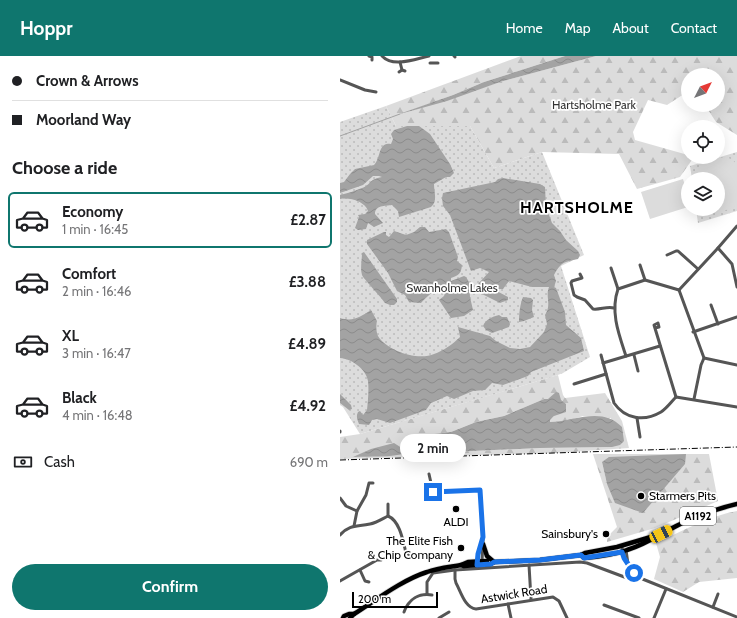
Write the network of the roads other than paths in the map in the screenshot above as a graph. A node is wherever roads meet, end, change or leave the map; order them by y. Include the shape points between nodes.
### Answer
1 (382, 56) edge
2 (429, 56) edge
3 (433, 56) edge
4 (400, 62) junction
5 (430, 63) dead end
6 (402, 71) dead end
7 (340, 80) edge
8 (376, 92) dead end
9 (737, 226) edge
10 (718, 248) junction
11 (667, 255) dead end
12 (736, 263) dead end
13 (732, 264) junction
14 (640, 265) dead end
15 (611, 268) dead end
16 (698, 269) junction
17 (580, 274) dead end
18 (645, 280) junction
19 (737, 287) edge
20 (618, 289) junction
21 (679, 290) junction
22 (711, 305) dead end
23 (614, 308) junction
24 (737, 317) edge
25 (718, 324) junction
26 (655, 328) dead end
27 (694, 332) junction
28 (660, 346) junction
29 (601, 355) dead end
30 (634, 355) junction
31 (626, 356) junction
32 (704, 358) junction
33 (603, 363) junction
34 (737, 365) edge
35 (638, 371) dead end
36 (606, 374) junction
37 (574, 384) dead end
38 (676, 397) junction
39 (694, 399) junction
40 (737, 407) edge
41 (637, 418) junction
42 (640, 437) dead end
43 (429, 474) dead end
44 (369, 482) dead end
45 (340, 498) edge
46 (388, 504) dead end
47 (737, 504) edge
48 (358, 511) junction
49 (388, 516) junction
50 (354, 526) junction
51 (661, 534) junction
52 (340, 535) edge
53 (483, 537) junction
54 (483, 544) junction
55 (624, 548) junction
56 (594, 551) junction
57 (612, 554) junction
58 (379, 555) dead end
59 (407, 555) dead end
60 (581, 555) junction
61 (494, 562) junction
62 (480, 563) junction
63 (529, 566) junction
64 (360, 570) junction
65 (455, 570) junction
66 (634, 573) junction
67 (340, 581) edge
68 (366, 582) dead end
69 (666, 588) junction
70 (427, 594) junction
71 (718, 594) dead end
72 (432, 595) dead end
73 (531, 599) junction
74 (508, 604) junction
75 (604, 605) dead end
76 (713, 607) junction
77 (404, 612) dead end
78 (449, 612) dead end
79 (352, 616) edge
80 (737, 617) edge
81 (343, 618) edge
82 (439, 618) edge
83 (511, 618) edge
84 (567, 618) edge
85 (639, 618) edge
86 (654, 618) edge

1 - 4 street via 389,62
2 - 4 street
3 - 5 street via 436,62
4 - 6 street
7 - 8 street
9 - 10 street
10 - 13 street
10 - 16 street
11 - 16 street via 678,251
12 - 13 street
13 - 19 street
14 - 18 street
15 - 20 street
16 - 21 street
17 - 23 street via 582,278 571,283 574,295 585,300 593,309
18 - 20 street
18 - 21 street
20 - 23 street
21 - 27 street
22 - 25 street
23 - 31 street
24 - 25 street
25 - 27 street
26 - 28 street
27 - 32 street
28 - 30 street
28 - 38 street
29 - 33 street
30 - 31 street
30 - 35 street
31 - 33 street
32 - 34 street
32 - 39 street
33 - 36 street
36 - 37 street
36 - 41 street via 614,403 619,410
38 - 39 street
38 - 41 street via 661,412
39 - 40 street
41 - 42 street
43 - 53 street via 433,492 480,490
44 - 48 street
45 - 48 street via 346,506
46 - 49 street
47 - 51 main road, A1192 via 703,515
48 - 50 street
49 - 50 street via 370,524
49 - 59 street via 395,521
50 - 52 street via 347,528
51 - 55 main road, A1192
51 - 55 main road, A1192
53 - 54 street
53 - 62 street
54 - 61 main road via 486,555
54 - 62 street
55 - 56 main road, A1192
55 - 57 main road, A1192
55 - 66 street via 628,564
56 - 57 main road via 599,554
56 - 60 main road, A1192
57 - 60 main road, A1192 via 584,558
58 - 64 street via 379,560
60 - 61 main road, A1192
61 - 62 main road
62 - 79 main road via 468,562 420,574
63 - 65 street
63 - 66 street via 580,562 627,578
63 - 73 street
64 - 67 street
64 - 68 street
65 - 70 street via 433,573 427,582
65 - 74 street, Astwick Road via 456,583 471,609
66 - 69 street
69 - 76 street
69 - 86 street
70 - 72 street
70 - 77 street via 418,596 409,603
71 - 76 street
73 - 74 street, Astwick Road
73 - 84 street, Astwick Road via 555,598
74 - 83 street
75 - 85 street
76 - 80 street
78 - 82 street
79 - 81 main road via 349,614

